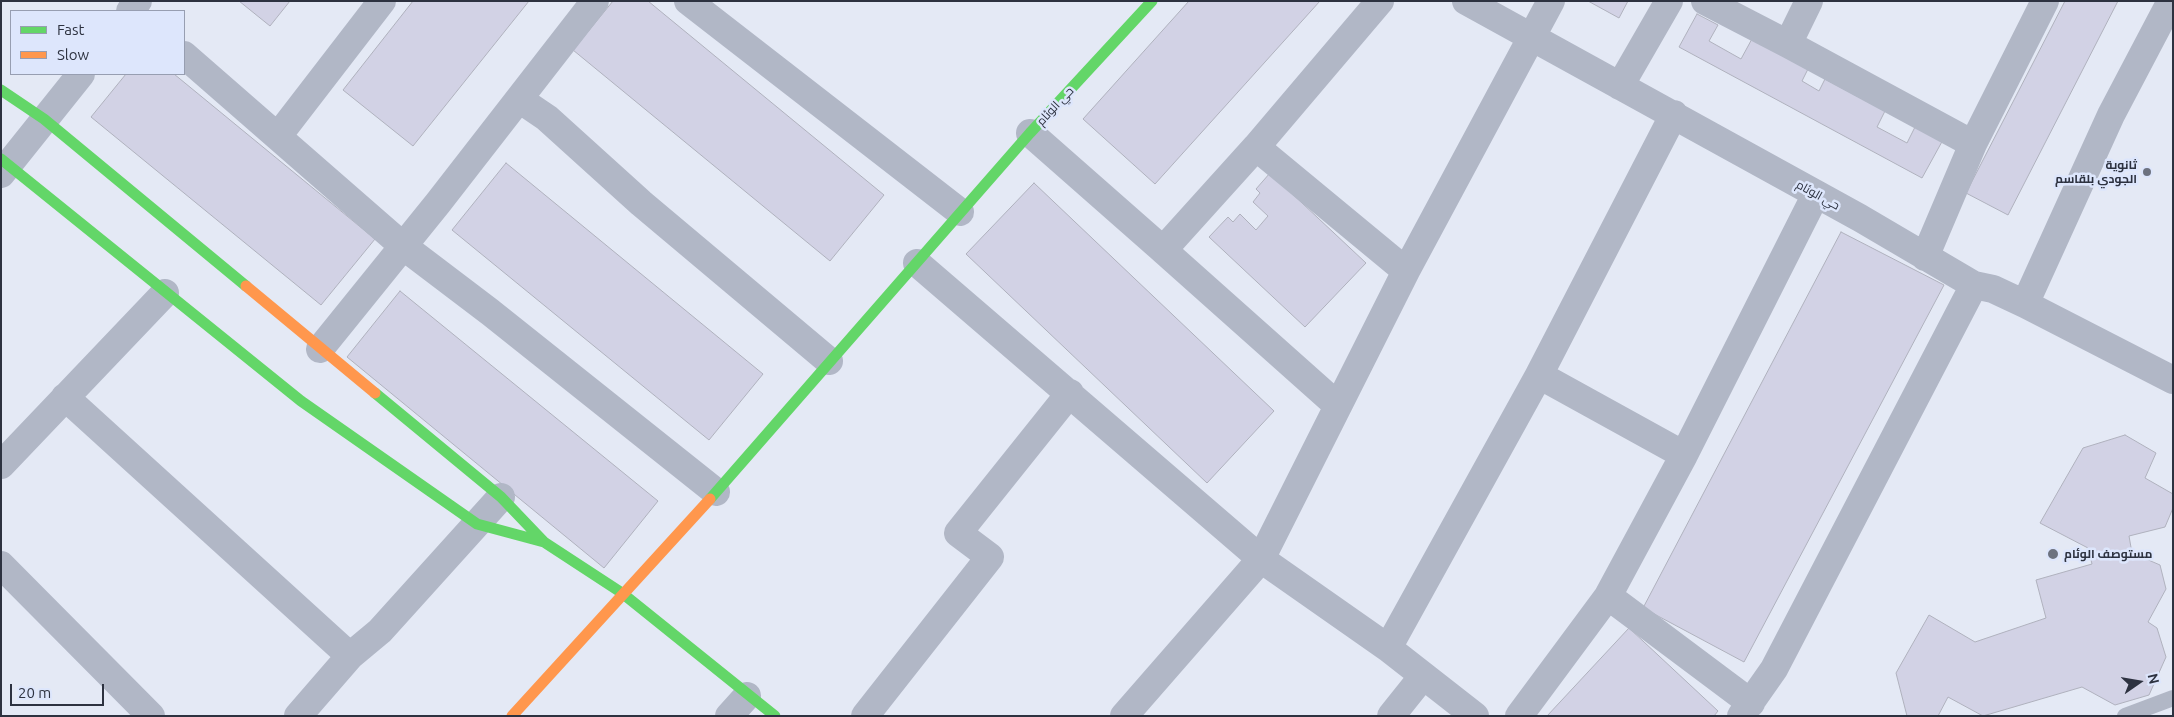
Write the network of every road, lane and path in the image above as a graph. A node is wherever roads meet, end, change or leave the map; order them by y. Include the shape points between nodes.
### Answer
1 (382, 1) edge
2 (595, 1) edge
3 (688, 1) edge
4 (1152, 1) edge
5 (1380, 1) edge
6 (1466, 1) edge
7 (1551, 1) edge
8 (1669, 1) edge
9 (1705, 1) edge
10 (1809, 1) edge
11 (2045, 1) edge
12 (2171, 1) edge
13 (1532, 37) junction
14 (1788, 44) junction
15 (185, 56) edge
16 (80, 75) edge
17 (1620, 86) junction
18 (1, 90) edge
19 (519, 100) junction
20 (1674, 114) junction
21 (44, 119) junction
22 (1030, 133) junction
23 (278, 136) junction
24 (1973, 144) junction
25 (1256, 147) junction
26 (4, 166) edge
27 (1816, 194) junction
28 (960, 212) junction
29 (402, 246) junction
30 (1163, 250) junction
31 (1926, 257) junction
32 (917, 262) junction
33 (1406, 271) junction
34 (1974, 285) junction
35 (165, 293) junction
36 (2025, 304) junction
37 (320, 348) junction
38 (829, 361) junction
39 (1539, 376) junction
40 (2173, 380) edge
41 (1070, 393) junction
42 (65, 397) junction
43 (1337, 405) junction
44 (1684, 455) junction
45 (1, 465) edge
46 (716, 492) junction
47 (501, 497) junction
48 (477, 524) junction
49 (544, 542) junction
50 (1261, 559) junction
51 (1, 565) edge
52 (622, 593) junction
53 (1608, 596) junction
54 (1388, 648) junction
55 (350, 656) junction
56 (1423, 676) junction
57 (747, 696) junction
58 (2173, 698) edge
59 (1746, 709) edge
60 (151, 716) edge
61 (298, 716) edge
62 (512, 716) edge
63 (729, 716) edge
64 (775, 716) edge
65 (865, 716) edge
66 (1124, 716) edge
67 (1391, 716) edge
68 (1475, 716) edge
69 (1519, 716) edge
70 (2124, 716) edge

1 - 23 street
2 - 19 street
3 - 28 street
4 - 22 street, حي الوئام
5 - 25 street
6 - 13 street, حي الوئام
7 - 13 street
8 - 17 street
9 - 14 street
10 - 14 street
11 - 24 street
12 - 36 street via 2111,115
13 - 17 street, حي الوئام
13 - 33 street
14 - 24 street
15 - 23 street
16 - 21 street
17 - 20 street, حي الوئام
18 - 21 street
19 - 29 street
19 - 38 street via 547,118 641,203
20 - 27 street, حي الوئام
20 - 39 street
21 - 26 street
21 - 37 street
22 - 28 street, حي الوئام
22 - 30 street
23 - 29 street
24 - 31 street
25 - 30 street
25 - 33 street
26 - 35 street
27 - 31 street, حي الوئام
27 - 44 street
28 - 32 street, حي الوئام
29 - 37 street
29 - 46 street via 498,318
30 - 43 street
31 - 34 street, حي الوئام
32 - 38 street, حي الوئام
32 - 41 street
33 - 43 street
34 - 36 street, حي الوئام via 1993,289
34 - 59 street via 1774,669
35 - 42 street
35 - 48 street via 300,401
36 - 40 street, حي الوئام
37 - 47 street
38 - 46 street, حي الوئام
39 - 44 street
39 - 54 street
41 - 50 street
41 - 65 street via 958,533 990,557
42 - 45 street
42 - 55 street
43 - 50 street
44 - 53 street
46 - 52 street, حي الوئام
47 - 48 street
47 - 49 street
48 - 49 street
48 - 55 street via 380,631
49 - 52 street
50 - 54 street
50 - 66 street
51 - 60 street
52 - 57 street
52 - 62 street, حي الوئام
53 - 59 street
53 - 69 street
54 - 56 street
55 - 61 street
56 - 67 street
56 - 68 street
57 - 63 street
57 - 64 street
58 - 70 lane

